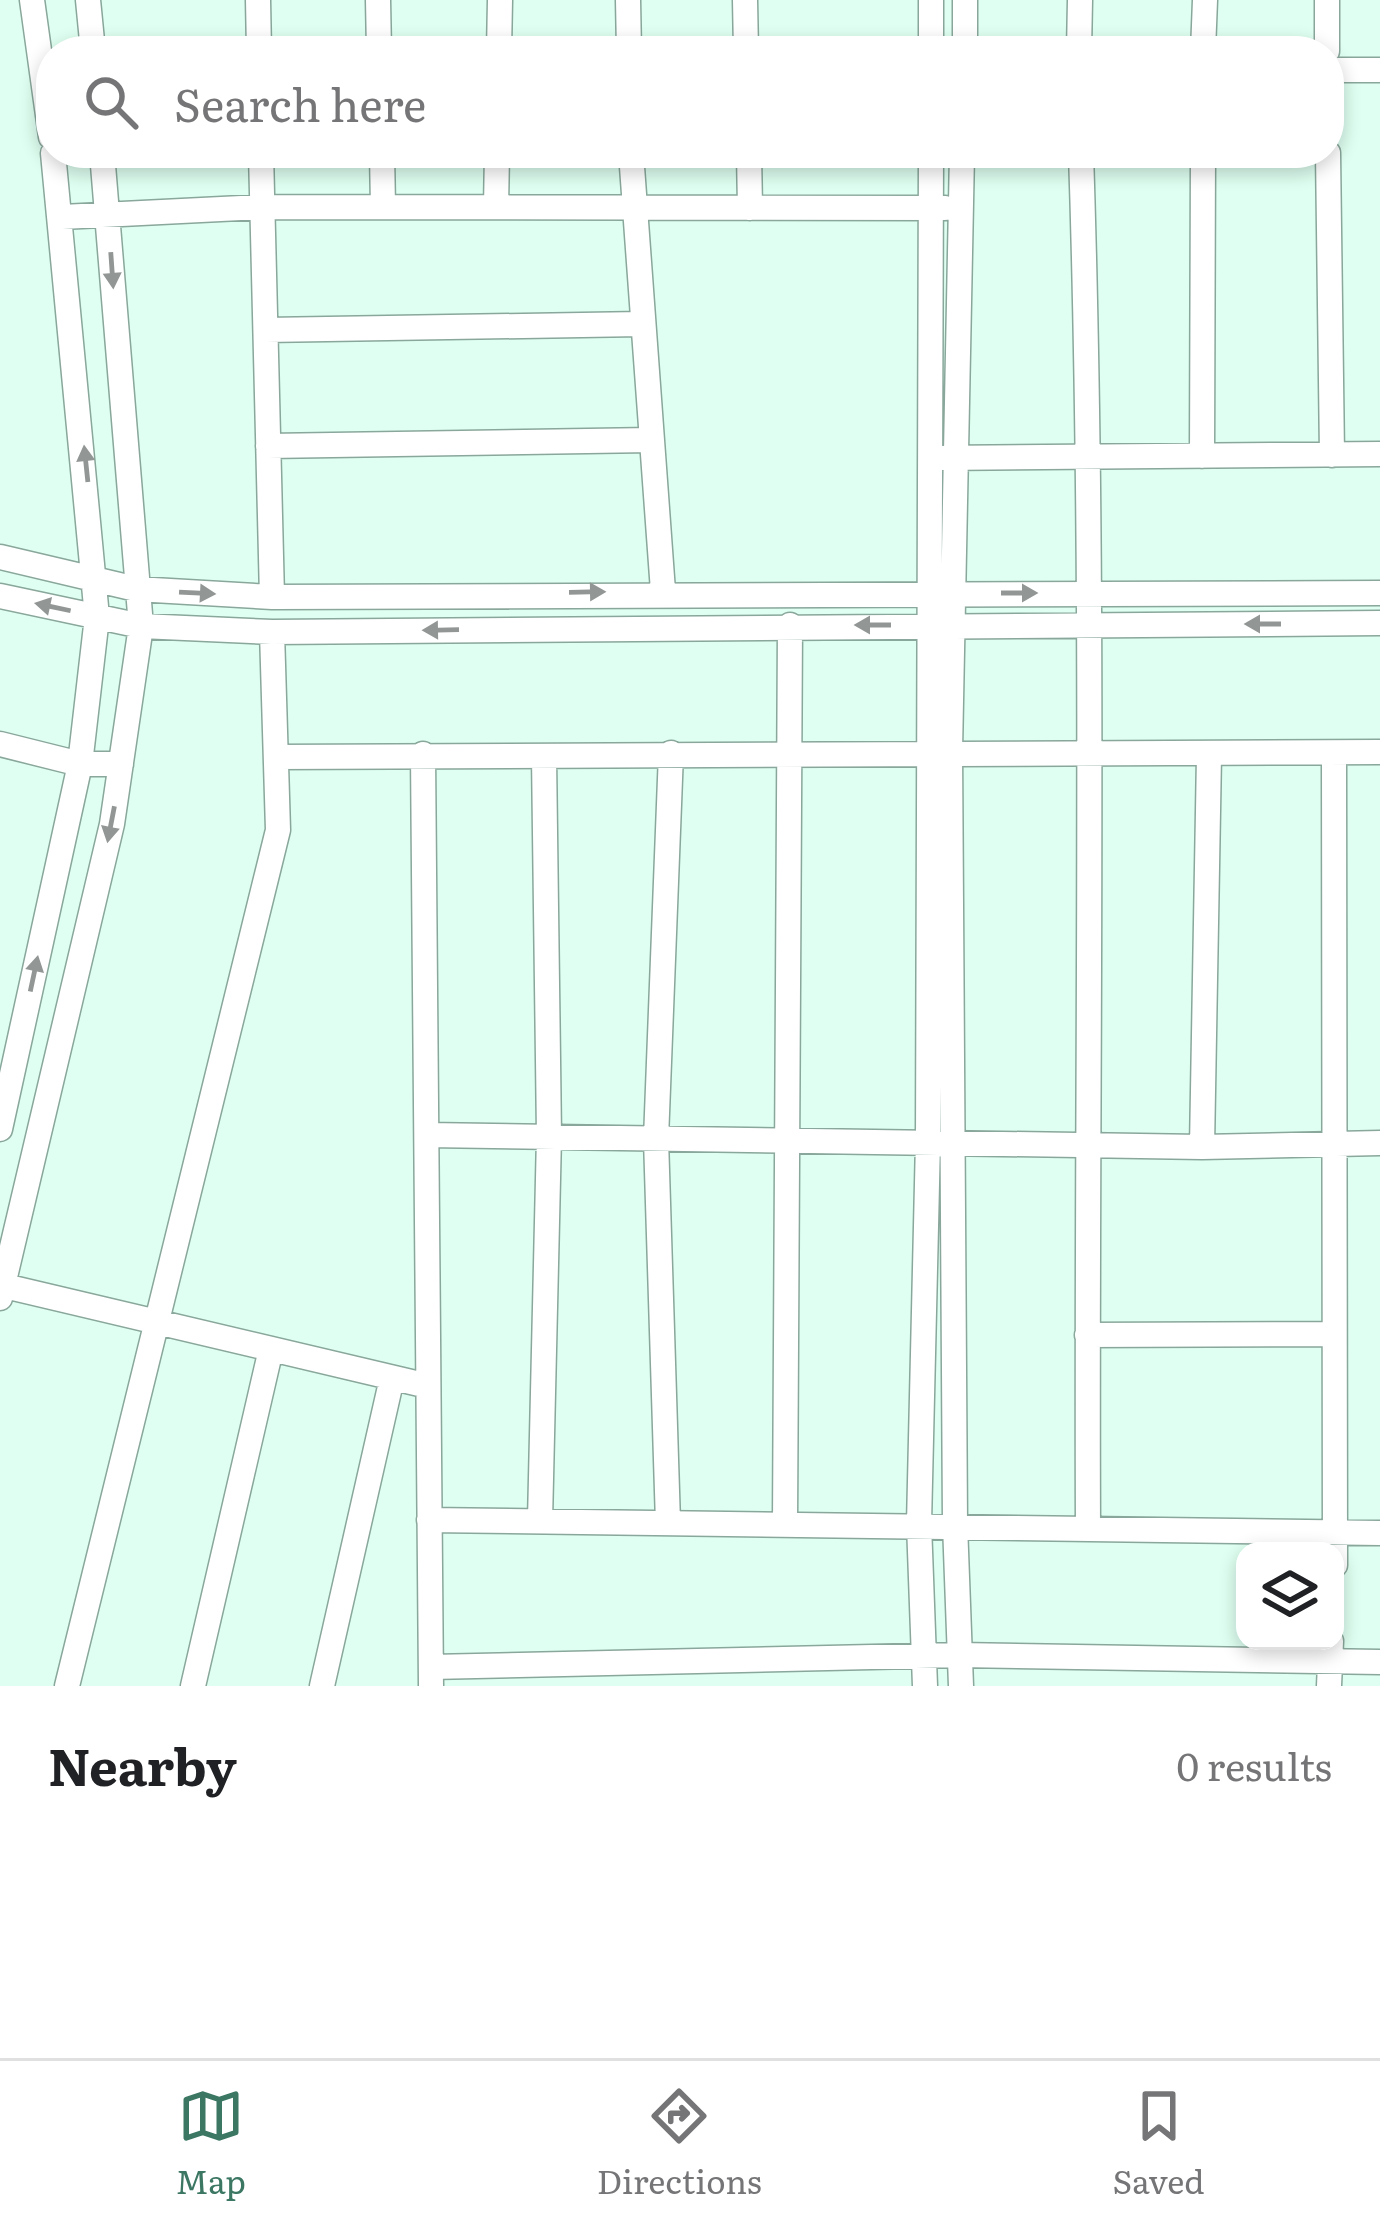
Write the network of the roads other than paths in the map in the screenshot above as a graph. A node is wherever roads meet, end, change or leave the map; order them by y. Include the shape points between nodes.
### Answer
1 (32, 0) edge
2 (88, 0) edge
3 (258, 0) edge
4 (378, 0) edge
5 (500, 0) edge
6 (628, 0) edge
7 (745, 0) edge
8 (931, 0) edge
9 (965, 0) edge
10 (1080, 0) edge
11 (1205, 0) edge
12 (1328, 0) edge
13 (37, 36) edge
14 (92, 36) edge
15 (259, 36) edge
16 (379, 36) edge
17 (499, 36) edge
18 (629, 36) edge
19 (746, 36) edge
20 (931, 36) edge
21 (965, 36) edge
22 (1079, 36) edge
23 (1204, 36) edge
24 (1327, 36) edge
25 (1344, 70) edge
26 (1380, 70) edge
27 (55, 168) edge
28 (104, 168) edge
29 (261, 168) edge
30 (382, 168) edge
31 (497, 168) edge
32 (631, 168) edge
33 (749, 168) edge
34 (931, 168) edge
35 (961, 168) edge
36 (1081, 168) edge
37 (1203, 168) edge
38 (1328, 168) edge
39 (262, 207) junction
40 (383, 207) junction
41 (496, 207) junction
42 (959, 207) junction
43 (632, 208) junction
44 (750, 208) junction
45 (931, 208) junction
46 (108, 212) junction
47 (62, 217) junction
48 (641, 324) junction
49 (266, 330) junction
50 (651, 440) junction
51 (268, 446) junction
52 (1380, 454) edge
53 (1332, 455) junction
54 (1202, 456) junction
55 (941, 458) junction
56 (1090, 458) junction
57 (0, 557) edge
58 (98, 579) junction
59 (136, 589) junction
60 (663, 591) junction
61 (941, 592) junction
62 (1380, 592) edge
63 (1089, 594) junction
64 (0, 596) edge
65 (272, 597) junction
66 (97, 616) junction
67 (1380, 623) edge
68 (927, 624) junction
69 (953, 624) junction
70 (790, 625) junction
71 (1089, 625) junction
72 (141, 626) junction
73 (272, 632) junction
74 (0, 744) edge
75 (790, 751) junction
76 (940, 751) junction
77 (1380, 752) edge
78 (671, 753) junction
79 (1334, 753) junction
80 (423, 754) junction
81 (1093, 754) junction
82 (1209, 755) junction
83 (275, 757) junction
84 (544, 757) junction
85 (80, 764) junction
86 (121, 764) junction
87 (0, 1129) edge
88 (428, 1135) junction
89 (549, 1136) junction
90 (656, 1139) junction
91 (928, 1141) junction
92 (956, 1141) junction
93 (789, 1142) junction
94 (1330, 1144) junction
95 (1380, 1144) edge
96 (1086, 1145) junction
97 (1202, 1147) junction
98 (1, 1289) edge
99 (159, 1322) junction
100 (1087, 1334) junction
101 (1334, 1334) junction
102 (271, 1349) junction
103 (392, 1378) junction
104 (428, 1386) junction
105 (429, 1520) junction
106 (540, 1521) junction
107 (668, 1523) junction
108 (785, 1524) junction
109 (919, 1524) junction
110 (955, 1524) junction
111 (1088, 1528) junction
112 (1337, 1532) junction
113 (1380, 1533) edge
114 (1336, 1542) edge
115 (923, 1655) junction
116 (959, 1655) junction
117 (1380, 1662) edge
118 (1330, 1663) edge
119 (431, 1677) edge
120 (67, 1686) edge
121 (193, 1686) edge
122 (322, 1686) edge
123 (925, 1686) edge
124 (961, 1686) edge

1 - 13 street
2 - 14 street
3 - 15 street
4 - 16 street
5 - 17 street
6 - 18 street
7 - 19 street
8 - 20 street
9 - 21 street
10 - 22 street
11 - 23 street
12 - 24 street
25 - 26 street
27 - 47 street
28 - 46 street
29 - 39 street
30 - 40 street
31 - 41 street
32 - 43 street
33 - 44 street
34 - 45 street
35 - 42 street
36 - 56 street
37 - 54 street
38 - 53 street
39 - 40 street
39 - 46 street
39 - 49 street
40 - 41 street
41 - 43 street
42 - 45 street
42 - 55 street
43 - 44 street
43 - 48 street
44 - 45 street
45 - 55 street
46 - 47 street
46 -> 59 street
58 -> 47 street
48 - 49 street
48 - 50 street
49 - 51 street
50 - 51 street
50 - 60 street
51 - 65 street
52 - 53 street
53 - 54 street
54 - 56 street
55 - 56 street
55 - 61 street
56 - 63 street
57 - 58 street
58 - 59 street
58 - 66 street
59 -> 65 street
59 - 72 street
60 - 61 street
65 -> 60 street
61 -> 63 street
61 - 68 street
61 - 69 street
62 - 63 street
63 - 71 street
66 -> 64 street
66 - 72 street
66 - 85 street
67 -> 71 street
68 - 69 street
68 -> 70 street
68 - 76 street
69 - 71 street
69 - 76 street
70 -> 73 street
70 - 75 street
71 - 81 street
72 - 73 street
72 - 86 street
73 - 83 street
74 - 85 street
75 - 76 street
75 - 78 street
75 - 93 street
76 - 81 street
76 - 91 street
76 - 92 street
77 - 79 street
78 - 84 street
78 - 90 street
79 - 82 street
79 - 94 street
80 - 83 street
80 - 84 street
80 - 88 street
81 - 82 street
81 - 96 street
82 - 97 street
83 - 99 street via 278,830
84 - 89 street
85 - 86 street
87 -> 85 street
86 -> 98 street
88 - 89 street
88 - 104 street
89 - 90 street
89 - 106 street
90 - 93 street
90 - 107 street
91 - 92 street
91 - 93 street
91 - 109 street
92 - 96 street
92 - 110 street
93 - 108 street
94 - 95 street
94 - 97 street
94 - 101 street
96 - 97 street
96 - 100 street
98 - 99 street
99 - 102 street
99 - 120 street
100 - 101 street
100 - 111 street
101 - 112 street
102 - 103 street
102 - 121 street
103 - 104 street
103 - 122 street
104 - 105 street
105 - 106 street
105 - 119 street
106 - 107 street
107 - 108 street
108 - 109 street
109 - 110 street
109 - 115 street
110 - 111 street
110 - 116 street
111 - 112 street
112 - 113 street
112 - 114 street
115 - 116 street
115 - 119 street
115 - 123 street
116 - 118 street
116 - 124 street
117 - 118 street

